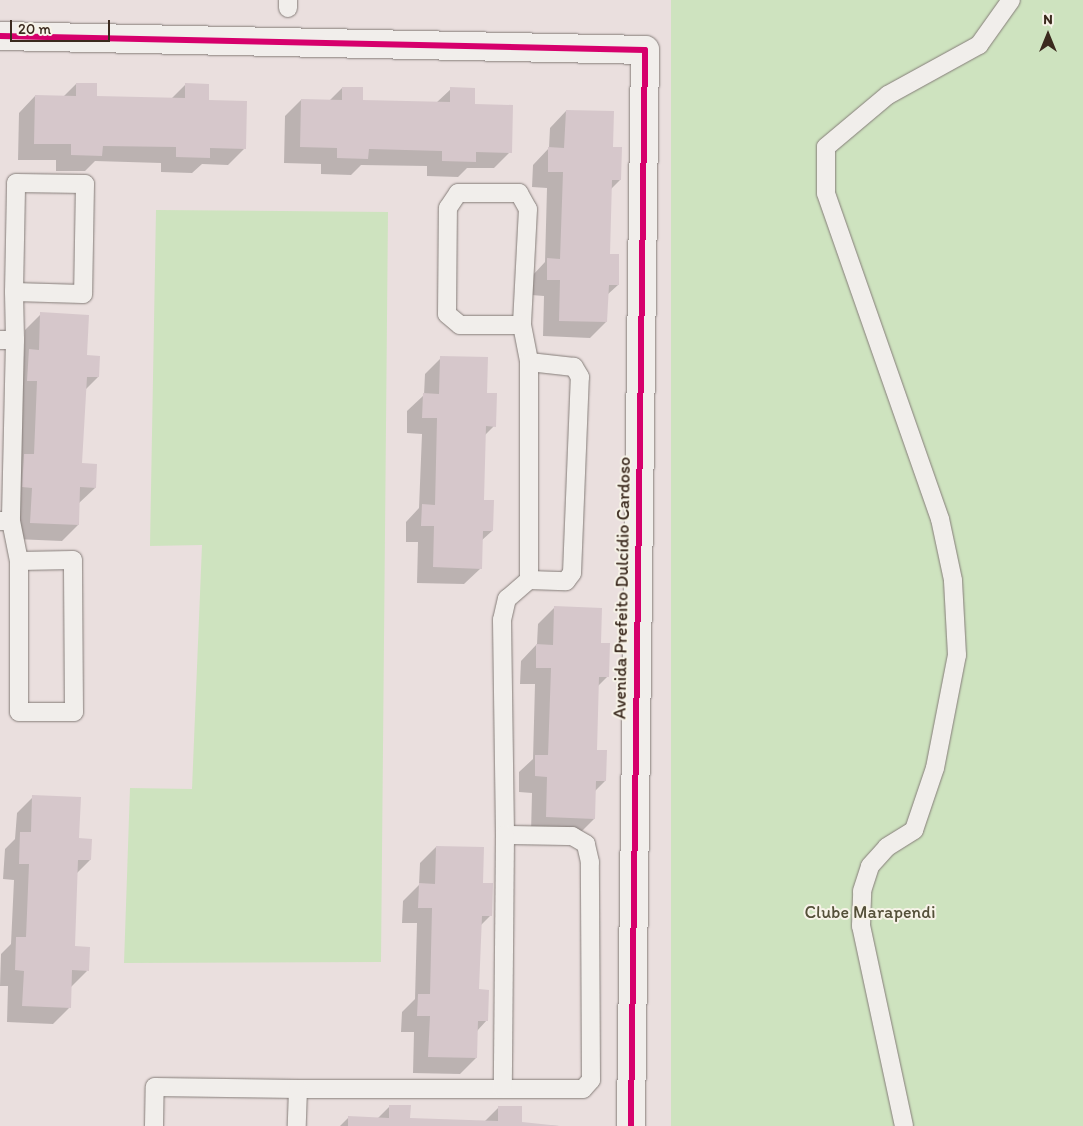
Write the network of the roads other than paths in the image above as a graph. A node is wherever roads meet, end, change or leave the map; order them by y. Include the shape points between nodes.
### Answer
1 (1011, 0) edge
2 (0, 36) edge
3 (14, 292) junction
4 (522, 325) junction
5 (7, 340) edge
6 (529, 362) junction
7 (6, 521) edge
8 (19, 561) junction
9 (530, 580) junction
10 (505, 835) junction
11 (298, 1089) junction
12 (503, 1089) junction
13 (151, 1123) edge
14 (297, 1126) edge
15 (631, 1126) edge
16 (904, 1126) edge

1 - 16 lane via 978,45 888,95 826,147 826,193 940,519 953,580 957,655 935,768 914,830 887,847 870,866 862,891 860,926
2 - 15 street, Avenida Prefeito Dulcídio Cardoso via 645,50
3 - 3 lane via 83,294 85,184 16,183
3 - 5 lane
4 - 4 lane via 528,209 519,193 458,193 448,208 447,314 460,325
4 - 6 lane
5 - 7 lane
6 - 9 lane
6 - 9 lane via 574,367 580,377 572,573 566,581
7 - 8 lane
8 - 8 lane via 19,712 74,712 73,560
9 - 10 lane via 507,599 502,620
10 - 12 lane
10 - 12 lane via 572,836 586,844 590,862 590,1080 578,1090
11 - 12 lane
11 - 13 lane via 155,1088
11 - 14 lane

